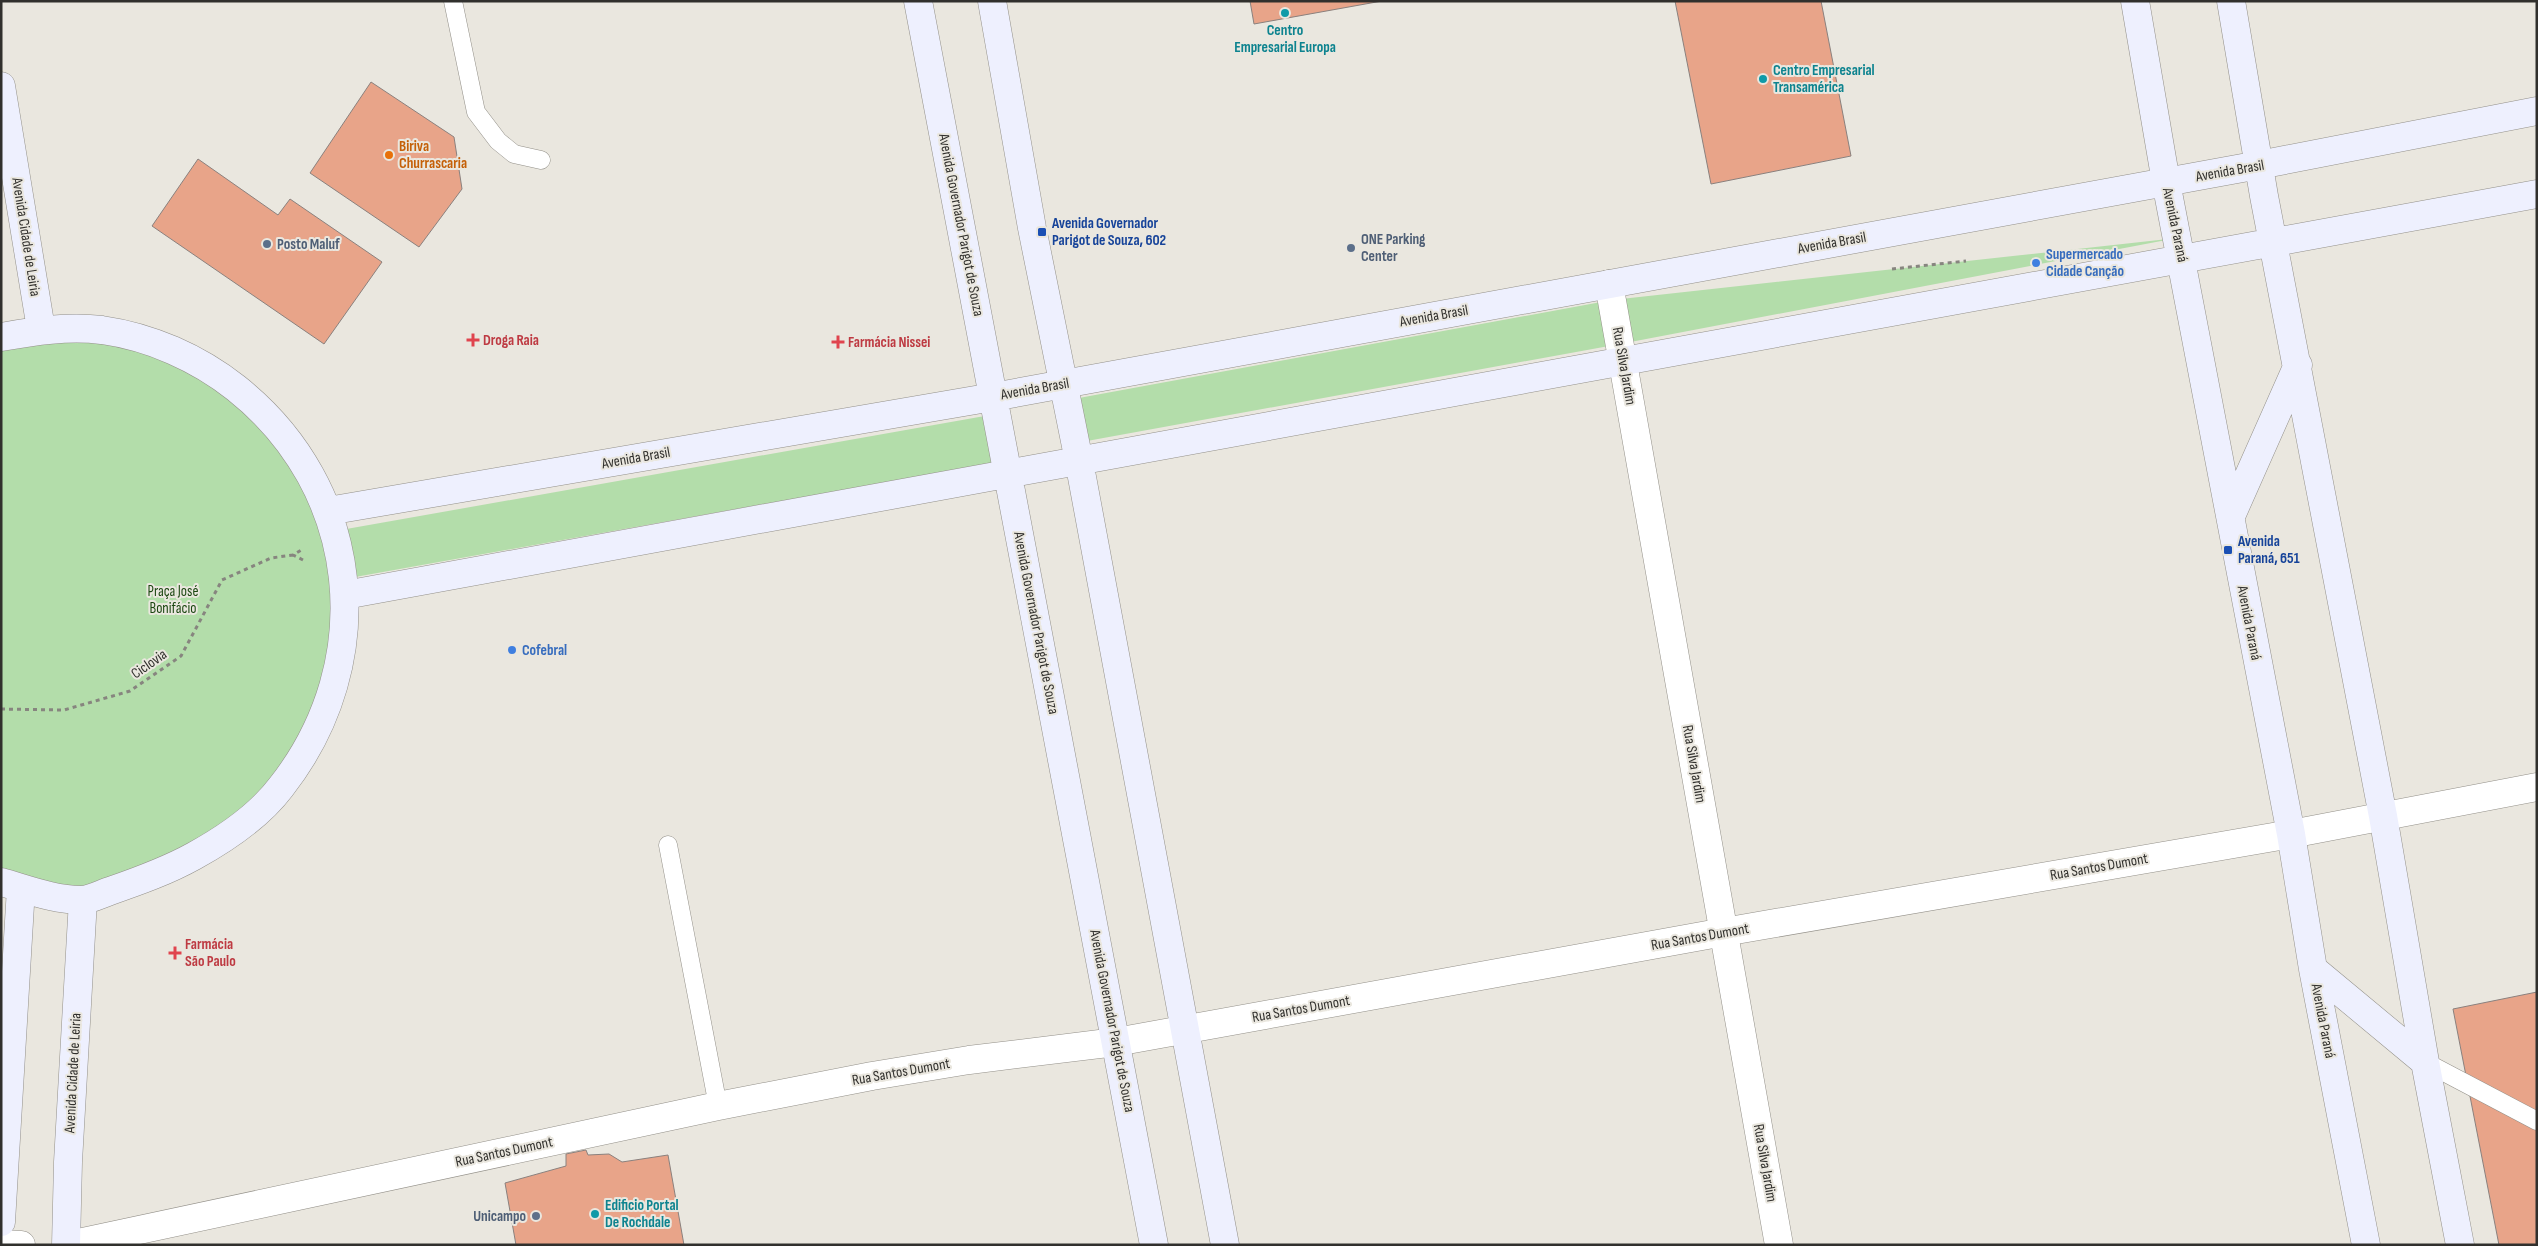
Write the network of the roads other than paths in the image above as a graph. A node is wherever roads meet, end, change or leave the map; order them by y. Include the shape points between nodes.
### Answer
1 (453, 1) edge
2 (918, 1) edge
3 (992, 1) edge
4 (2134, 1) edge
5 (2230, 1) edge
6 (1, 86) edge
7 (2537, 111) edge
8 (541, 160) dead end
9 (2259, 166) junction
10 (2166, 182) junction
11 (2537, 194) edge
12 (2273, 243) junction
13 (2182, 259) junction
14 (1609, 284) junction
15 (41, 329) junction
16 (1, 337) edge
17 (1623, 362) junction
18 (2298, 365) junction
19 (1064, 384) junction
20 (994, 396) junction
21 (1079, 461) junction
22 (1008, 474) junction
23 (328, 511) junction
24 (2231, 516) junction
25 (345, 595) junction
26 (2537, 787) edge
27 (2383, 816) junction
28 (2291, 834) junction
29 (668, 845) dead end
30 (11, 885) edge
31 (83, 900) junction
32 (1724, 932) junction
33 (2313, 970) junction
34 (1185, 1030) junction
35 (1116, 1042) junction
36 (2425, 1062) junction
37 (718, 1106) junction
38 (4, 1117) edge
39 (2537, 1121) edge
40 (1, 1222) edge
41 (1, 1244) edge
42 (21, 1245) edge
43 (68, 1245) edge
44 (1154, 1245) edge
45 (1225, 1245) edge
46 (1779, 1245) edge
47 (2366, 1245) edge
48 (2460, 1245) edge

1 - 8 lane via 476,112 498,141 514,154
2 - 20 main road, Avenida Governador Parigot de Souza
3 - 19 main road via 1032,228
4 - 10 main road, Avenida Paraná
5 - 9 main road
6 - 15 main road, Avenida Cidade de Leiria
7 - 9 main road, Avenida Brasil
9 - 10 main road, Avenida Brasil
9 - 12 main road
10 - 13 main road, Avenida Paraná
10 - 14 main road, Avenida Brasil
11 - 12 main road
12 - 13 main road
12 - 18 main road
13 - 17 main road
13 - 24 main road, Avenida Paraná
14 - 17 street, Rua Silva Jardim
14 - 19 main road, Avenida Brasil
15 - 16 main road
15 - 23 main road via 111,332 161,345 216,372 263,410 301,457
17 - 21 main road
17 - 32 street, Rua Silva Jardim
18 - 24 main road
18 - 27 main road
19 - 20 main road, Avenida Brasil
19 - 21 main road
20 - 22 main road, Avenida Governador Parigot de Souza
20 - 23 main road, Avenida Brasil
21 - 22 main road
21 - 34 main road
22 - 25 main road
22 - 35 main road, Avenida Governador Parigot de Souza
23 - 25 main road via 335,531
24 - 28 main road, Avenida Paraná
25 - 31 main road via 340,664 318,730 281,788 230,836 169,870
26 - 27 street, Rua Santos Dumont
27 - 28 street, Rua Santos Dumont
27 - 36 main road
28 - 32 street, Rua Santos Dumont
28 - 33 main road, Avenida Paraná
29 - 37 lane
30 - 31 main road
30 - 38 main road
31 - 43 main road, Avenida Cidade de Leiria via 68,1162
32 - 34 street, Rua Santos Dumont
32 - 46 street, Rua Silva Jardim
33 - 36 main road
33 - 47 main road, Avenida Paraná
34 - 35 street, Rua Santos Dumont
34 - 45 main road
35 - 37 street, Rua Santos Dumont via 969,1060
35 - 44 main road, Avenida Governador Parigot de Souza
36 - 39 lane
36 - 48 main road
37 - 43 street, Rua Santos Dumont
38 - 40 main road
41 - 42 street

